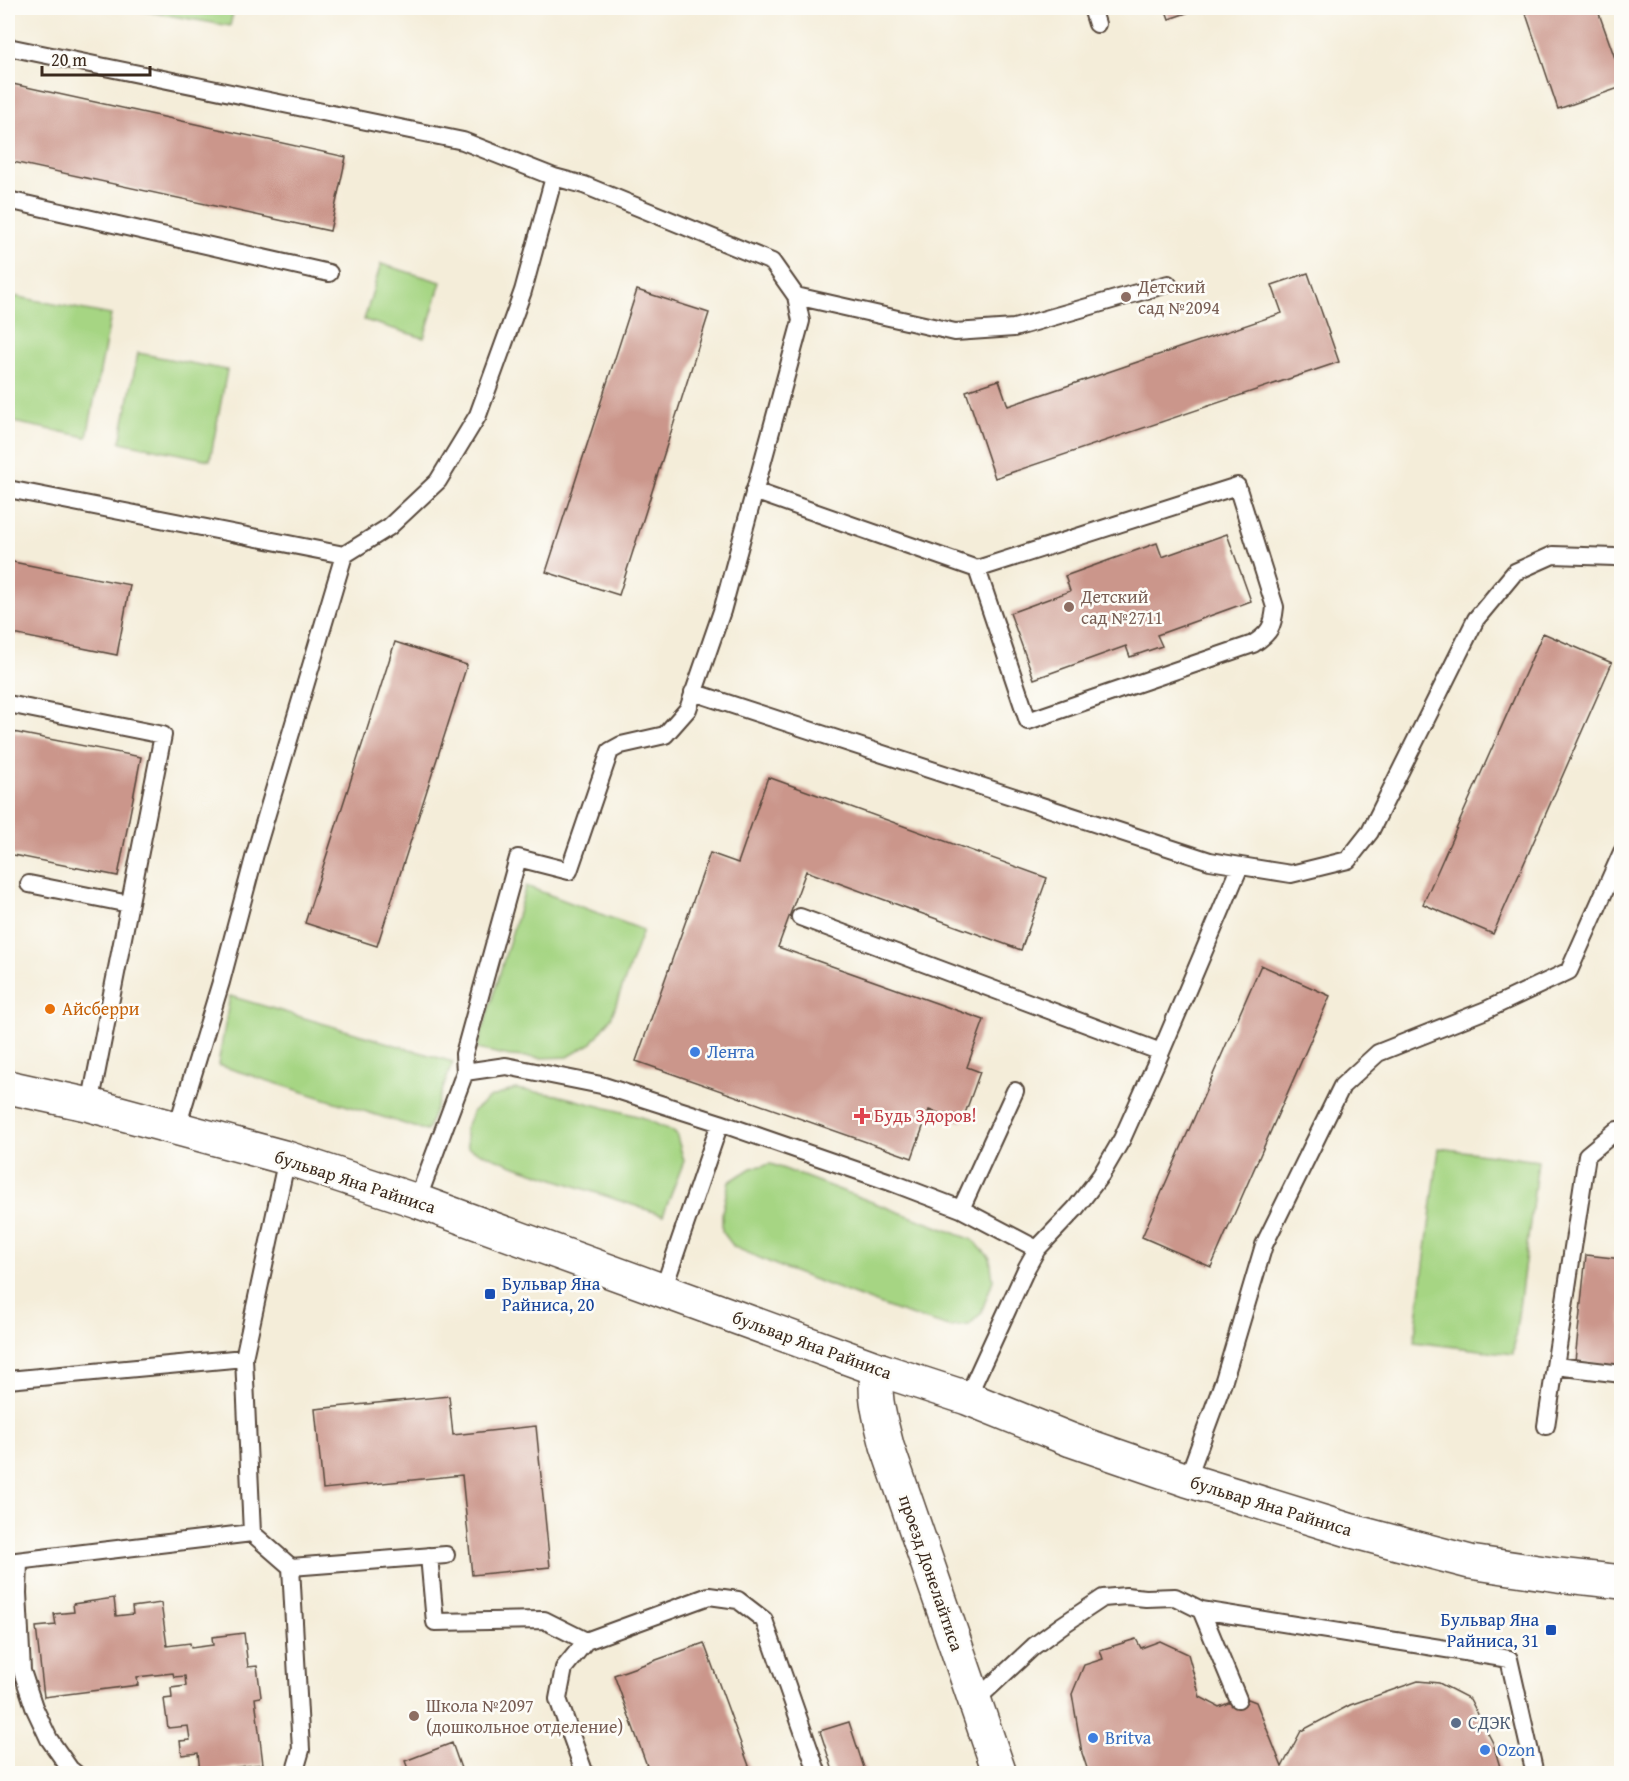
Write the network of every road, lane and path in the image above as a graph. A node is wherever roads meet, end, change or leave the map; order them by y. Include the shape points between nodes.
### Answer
1 (1092, 8) edge
2 (1097, 24) dead end
3 (8, 46) edge
4 (554, 177) junction
5 (8, 200) edge
6 (329, 273) dead end
7 (1168, 284) dead end
8 (796, 296) junction
9 (8, 489) edge
10 (754, 491) junction
11 (344, 555) junction
12 (1622, 560) edge
13 (977, 569) junction
14 (693, 692) junction
15 (8, 705) edge
16 (1622, 852) edge
17 (1240, 866) junction
18 (29, 884) dead end
19 (129, 904) junction
20 (800, 917) dead end
21 (1161, 1052) junction
22 (465, 1072) junction
23 (8, 1088) edge
24 (1015, 1091) dead end
25 (90, 1105) junction
26 (720, 1123) junction
27 (177, 1128) junction
28 (1622, 1130) edge
29 (287, 1158) junction
30 (417, 1201) junction
31 (961, 1209) junction
32 (1037, 1249) junction
33 (663, 1290) junction
34 (244, 1358) junction
35 (1556, 1366) junction
36 (878, 1370) junction
37 (1622, 1374) edge
38 (8, 1380) edge
39 (967, 1398) junction
40 (1546, 1426) dead end
41 (1187, 1480) junction
42 (252, 1533) junction
43 (13, 1561) edge
44 (291, 1567) junction
45 (1622, 1582) edge
46 (1201, 1611) junction
47 (586, 1641) junction
48 (1238, 1700) dead end
49 (975, 1701) junction
50 (76, 1773) edge
51 (294, 1773) edge
52 (585, 1773) edge
53 (818, 1773) edge
54 (1000, 1773) edge
55 (1535, 1773) edge

1 - 2 lane
3 - 4 lane via 463,141
4 - 8 lane via 584,185 772,262
4 - 11 lane via 523,291 478,415 438,481 389,527
5 - 6 lane
7 - 8 lane via 1014,328 955,332
8 - 10 lane via 801,321
9 - 11 lane
10 - 13 lane
10 - 14 lane via 722,611
11 - 27 lane
12 - 17 lane via 1552,555 1515,572 1476,619 1370,832 1348,860 1291,874
13 - 13 lane via 1028,721 1253,644 1266,636 1274,623 1275,607 1237,486
14 - 17 lane via 1210,861
14 - 22 lane via 688,709 665,735 610,751 569,871 518,858 464,1054
15 - 19 lane via 163,735
16 - 41 lane via 1569,971 1486,1010 1378,1053 1342,1086 1264,1245 1224,1380
17 - 21 lane
18 - 19 lane
19 - 25 lane
20 - 21 lane
21 - 32 lane via 1101,1175
22 - 26 lane via 506,1066 602,1085
22 - 30 lane
23 - 25 main road, бульвар Яна Райниса
24 - 31 lane
25 - 27 main road, бульвар Яна Райниса
26 - 31 lane
26 - 33 lane
27 - 29 main road, бульвар Яна Райниса
28 - 35 lane via 1587,1155
29 - 30 main road, бульвар Яна Райниса
29 - 34 lane
30 - 33 main road, бульвар Яна Райниса
31 - 32 lane
32 - 39 lane
33 - 36 main road, бульвар Яна Райниса
34 - 38 lane
34 - 42 lane
35 - 37 lane
35 - 40 lane
36 - 39 main road, бульвар Яна Райниса
36 - 49 main road, проезд Донелайтиса via 877,1408 887,1446
39 - 41 main road, бульвар Яна Райниса via 1071,1440
41 - 45 main road, бульвар Яна Райниса via 1352,1531 1470,1562
42 - 43 lane
42 - 44 lane
43 - 50 lane via 22,1671 49,1739
44 - 47 lane via 437,1556 435,1622 544,1620
44 - 51 lane via 301,1750
46 - 48 lane
46 - 49 lane via 1175,1597 1103,1598 1034,1646
46 - 55 lane via 1509,1659
47 - 52 lane via 564,1668 558,1699
47 - 53 lane via 709,1596 738,1600 764,1620
49 - 54 main road, проезд Донелайтиса

